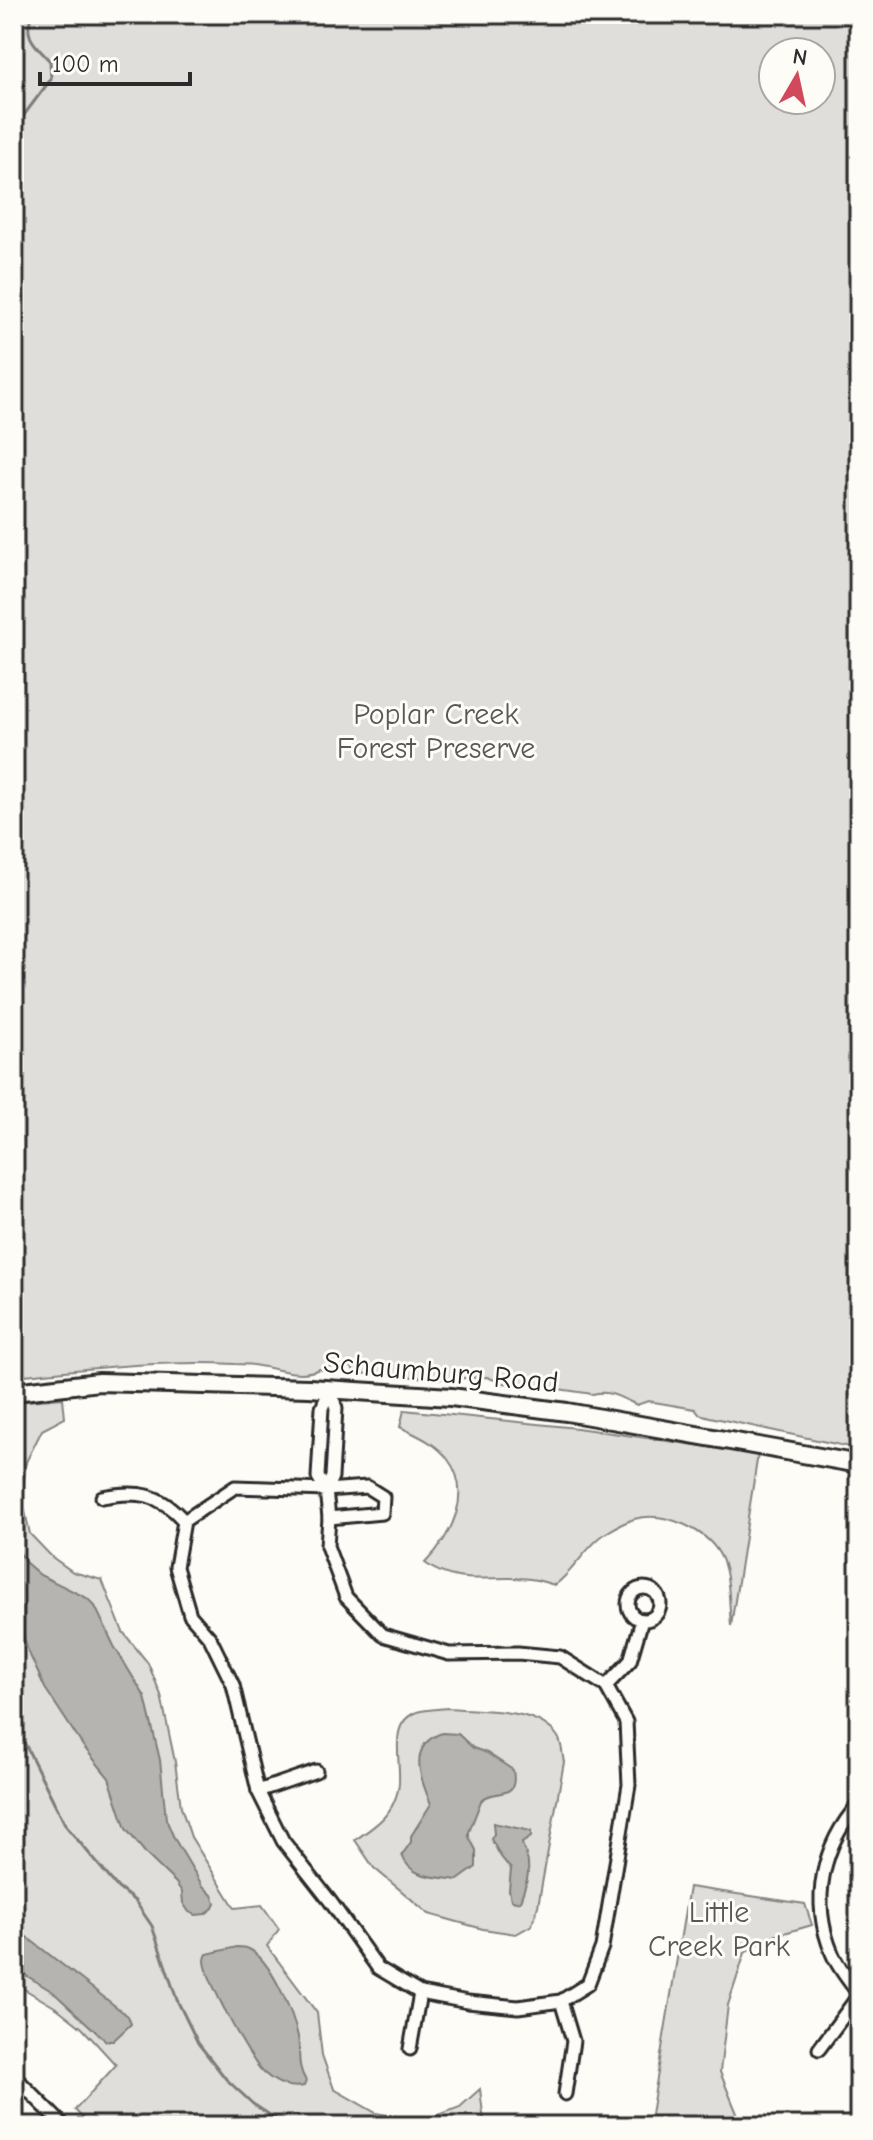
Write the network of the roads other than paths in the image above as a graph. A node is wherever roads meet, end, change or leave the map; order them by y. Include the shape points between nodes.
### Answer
1 (330, 1389) junction
2 (14, 1392) edge
3 (859, 1464) edge
4 (326, 1490) junction
5 (102, 1497) dead end
6 (329, 1518) junction
7 (184, 1521) junction
8 (642, 1620) dead end
9 (606, 1686) junction
10 (316, 1771) dead end
11 (258, 1791) junction
12 (859, 1804) edge
13 (420, 1993) junction
14 (859, 1995) edge
15 (561, 2001) junction
16 (410, 2049) dead end
17 (819, 2049) dead end
18 (14, 2076) edge
19 (565, 2094) dead end
20 (64, 2126) edge

1 - 2 main road, Schaumburg Road via 99,1382
1 - 3 main road, Schaumburg Road via 567,1412
1 - 4 street via 336,1408 332,1477
4 - 6 street
4 - 6 street via 367,1487 383,1497 382,1513
4 - 7 street via 235,1487
5 - 7 street via 147,1495 172,1507
6 - 9 street via 327,1546 346,1597 383,1635 449,1654 560,1657
7 - 11 street via 176,1567 190,1615 210,1638 233,1685
8 - 9 street via 630,1661
9 - 15 street via 626,1722 629,1785 602,1947 588,1984
10 - 11 street
11 - 13 street via 283,1841 378,1968
12 - 14 street via 832,1843 821,1891 830,1951
13 - 15 street via 518,2007
13 - 16 street
14 - 17 street
15 - 19 street via 573,2041
18 - 20 street

